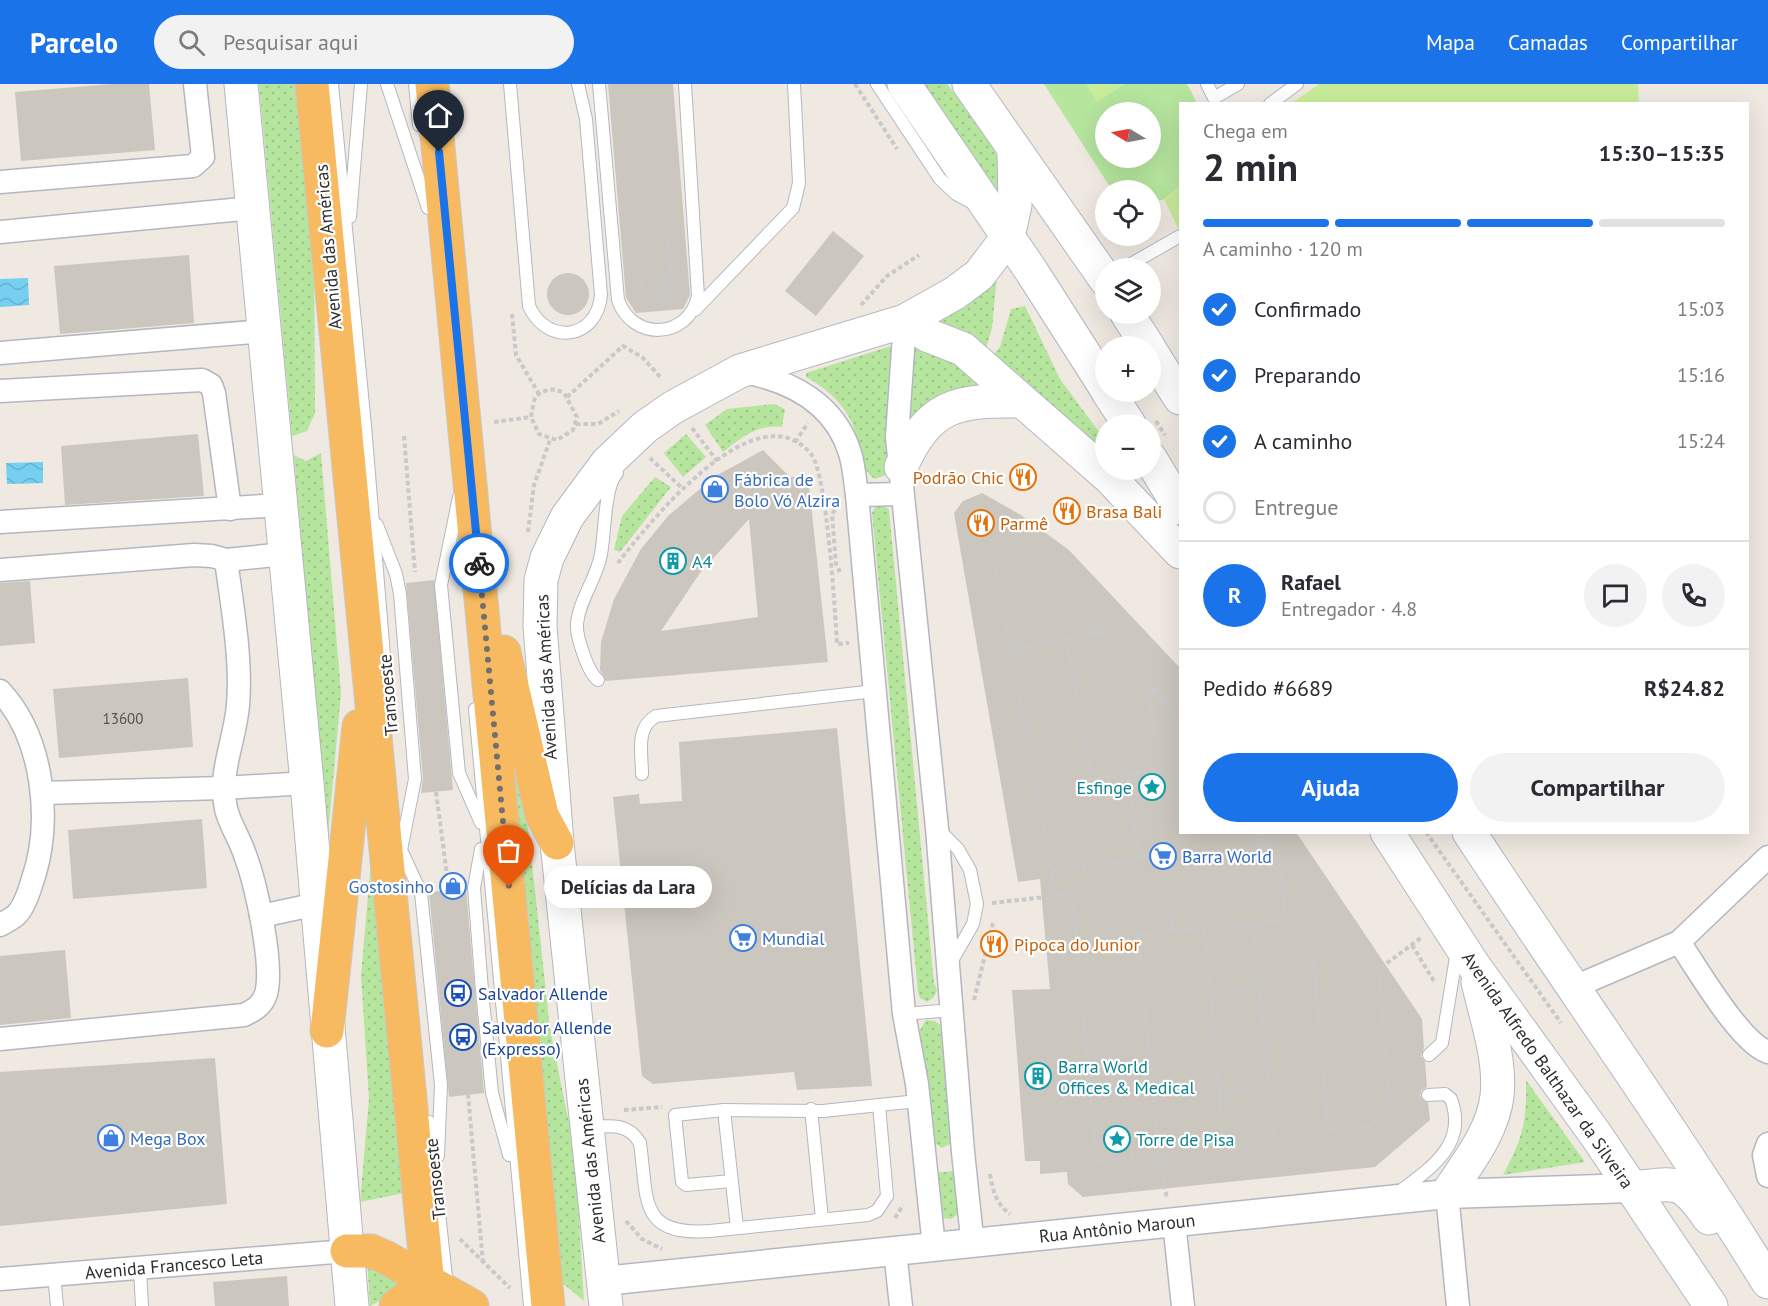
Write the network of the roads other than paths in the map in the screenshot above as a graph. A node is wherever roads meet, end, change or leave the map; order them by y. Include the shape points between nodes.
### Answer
1 (195, 84) edge
2 (241, 84) edge
3 (312, 84) edge
4 (332, 84) edge
5 (361, 84) edge
6 (387, 84) edge
7 (415, 84) edge
8 (432, 84) edge
9 (510, 84) edge
10 (578, 84) edge
11 (599, 84) edge
12 (686, 84) edge
13 (794, 84) edge
14 (877, 84) edge
15 (904, 84) edge
16 (969, 84) edge
17 (1207, 84) edge
18 (1238, 84) edge
19 (1297, 84) edge
20 (1215, 101) edge
21 (1273, 102) edge
22 (1014, 151) junction
23 (0, 182) edge
24 (253, 208) junction
25 (1000, 225) junction
26 (0, 232) edge
27 (1179, 237) edge
28 (348, 254) junction
29 (1142, 258) edge
30 (1095, 264) edge
31 (688, 318) junction
32 (905, 321) junction
33 (264, 331) junction
34 (0, 353) edge
35 (1161, 368) edge
36 (740, 371) junction
37 (1095, 371) edge
38 (0, 392) edge
39 (1179, 396) edge
40 (1021, 400) junction
41 (693, 414) junction
42 (450, 415) dead end
43 (657, 435) dead end
44 (623, 467) dead end
45 (1161, 476) edge
46 (902, 481) junction
47 (459, 497) junction
48 (848, 500) junction
49 (281, 505) junction
50 (1179, 506) edge
51 (230, 509) junction
52 (372, 513) junction
53 (0, 522) edge
54 (462, 545) dead end
55 (1179, 551) edge
56 (285, 554) junction
57 (226, 560) junction
58 (0, 570) edge
59 (480, 579) junction
60 (366, 655) junction
61 (598, 680) dead end
62 (0, 690) edge
63 (875, 691) junction
64 (474, 700) dead end
65 (391, 734) dead end
66 (642, 774) dead end
67 (307, 783) junction
68 (223, 788) junction
69 (42, 793) junction
70 (397, 804) dead end
71 (937, 828) junction
72 (484, 831) junction
73 (1388, 834) edge
74 (1470, 834) edge
75 (557, 843) junction
76 (401, 850) junction
77 (1768, 858) edge
78 (404, 885) dead end
79 (317, 904) junction
80 (261, 916) junction
81 (0, 925) edge
82 (1459, 942) junction
83 (1679, 942) junction
84 (948, 968) junction
85 (1572, 988) junction
86 (952, 1010) junction
87 (904, 1014) junction
88 (327, 1031) junction
89 (0, 1039) edge
90 (1768, 1052) edge
91 (1429, 1055) dead end
92 (1428, 1095) dead end
93 (918, 1101) junction
94 (879, 1105) junction
95 (811, 1109) junction
96 (428, 1110) dead end
97 (724, 1110) junction
98 (586, 1127) junction
99 (1768, 1144) edge
100 (923, 1149) junction
101 (963, 1152) junction
102 (1768, 1176) edge
103 (732, 1181) junction
104 (518, 1185) junction
105 (1631, 1188) junction
106 (436, 1192) junction
107 (1447, 1194) junction
108 (1388, 1200) junction
109 (822, 1219) junction
110 (1174, 1222) junction
111 (737, 1228) junction
112 (976, 1243) junction
113 (934, 1247) junction
114 (347, 1251) junction
115 (896, 1251) junction
116 (141, 1269) junction
117 (54, 1275) junction
118 (0, 1279) edge
119 (1768, 1282) edge
120 (605, 1294) edge
121 (445, 1299) edge
122 (539, 1299) edge
123 (1768, 1304) edge
124 (57, 1306) edge
125 (142, 1306) edge
126 (352, 1306) edge
127 (396, 1306) edge
128 (531, 1306) edge
129 (901, 1306) edge
130 (1183, 1306) edge
131 (1458, 1306) edge
132 (1711, 1306) edge

1 - 23 street via 203,157 199,163
2 - 24 main road
3 - 60 highway, Avenida das Américas
4 - 28 lane, Transoeste
5 - 28 lane
6 - 7 lane via 429,214
8 - 59 highway
9 - 10 lane via 529,306 541,324 562,333 574,332 591,322 602,295 586,119
11 - 31 lane via 621,307 630,321 651,331 667,330
12 - 31 lane via 699,288
13 - 31 lane via 799,183 793,208
14 - 25 lane via 940,179
15 - 25 main road
16 - 22 main road
17 - 20 lane
18 - 20 lane
19 - 21 lane
22 - 25 main road via 1015,205
22 - 30 main road
24 - 26 street
24 - 33 main road
25 - 32 main road, Avenida das Américas via 980,275
25 - 37 main road
27 - 29 lane
28 - 52 lane, Transoeste
32 - 36 main road, Avenida das Américas
32 - 40 main road via 927,335 963,349
32 - 46 street via 897,437
33 - 34 street
33 - 49 main road
35 - 39 main road
36 - 41 main road, Avenida das Américas
36 - 48 street via 772,377 802,391 824,409 841,430 850,454
38 - 51 street via 202,380 211,385 214,393
40 - 46 main road via 968,402 948,408 912,442
40 - 55 main road via 1109,477
41 - 43 lane
41 - 75 main road, Avenida das Américas via 645,427 607,463 567,517 547,558 541,580 540,626
42 - 47 lane
44 - 61 lane via 613,478 601,558 577,623 584,653
45 - 50 main road
46 - 48 street
46 - 71 street
47 - 54 lane
47 - 72 lane via 441,585 459,773
48 - 63 street
49 - 51 street
49 - 56 main road
51 - 53 street
52 - 65 lane, Transoeste
52 - 76 lane via 400,594 415,779
56 - 57 street
56 - 67 main road
57 - 58 street via 194,555
57 - 68 street via 239,684
59 - 75 highway via 494,605 542,815
59 - 122 highway
60 - 88 highway
60 - 121 highway, Avenida das Américas
62 - 69 street via 19,717 32,748
63 - 66 lane via 656,716 646,722 641,732
63 - 87 street
64 - 72 lane
67 - 68 street
67 - 79 main road
68 - 69 street
68 - 80 street via 226,809 246,855
69 - 81 street via 37,869 16,915
70 - 76 lane
71 - 84 street
71 - 84 lane via 958,849 970,870 977,904 973,924
72 - 104 lane
72 - 104 lane via 474,888 490,1077
73 - 82 main road, Avenida Alfredo Balthazar da Silveira
74 - 85 main road
75 - 98 main road, Avenida das Américas
76 - 78 lane
76 - 106 lane via 421,893 441,1085
77 - 83 street
79 - 80 street
79 - 88 main road
80 - 89 street via 266,994 258,1008 244,1015
82 - 91 lane via 1442,1043
82 - 105 main road, Avenida Alfredo Balthazar da Silveira
82 - 107 main road via 1497,1069 1497,1098 1485,1132
83 - 85 street
83 - 90 street via 1740,1030 1755,1047
84 - 86 street
85 - 119 main road
86 - 87 lane
86 - 101 street
87 - 93 street
88 - 114 main road
92 - 108 lane via 1445,1094 1451,1099 1457,1124 1450,1143 1436,1165
93 - 94 lane
93 - 100 street
94 - 95 lane
94 - 109 lane via 887,1185 883,1206 868,1215
95 - 97 lane
95 - 109 lane
96 - 106 lane, Transoeste
97 - 103 lane
97 - 103 lane via 675,1115 682,1182 686,1185
98 - 111 lane via 615,1126 635,1134 650,1213 659,1223 684,1233
98 - 120 main road, Avenida das Américas
99 - 102 street via 1764,1155
100 - 101 street via 940,1161 951,1160
100 - 113 street
101 - 112 street
103 - 111 lane
104 - 122 lane
105 - 107 street, Rua Antônio Maroun
105 - 123 main road via 1676,1185 1690,1191
105 - 132 main road, Avenida Alfredo Balthazar da Silveira
106 - 121 lane, Transoeste
107 - 108 street, Rua Antônio Maroun
107 - 131 street
108 - 110 street, Rua Antônio Maroun
109 - 111 lane
110 - 112 street, Rua Antônio Maroun
110 - 130 street
112 - 113 street, Rua Antônio Maroun
113 - 115 street, Rua Antônio Maroun
114 - 116 street, Avenida Francesco Leta
114 - 121 highway via 370,1251 385,1257
114 - 126 main road
115 - 120 street, Rua Antônio Maroun
115 - 129 street
116 - 117 street, Avenida Francesco Leta
116 - 125 lane
117 - 118 street, Avenida Francesco Leta
117 - 124 lane
121 - 127 highway
122 - 128 lane

